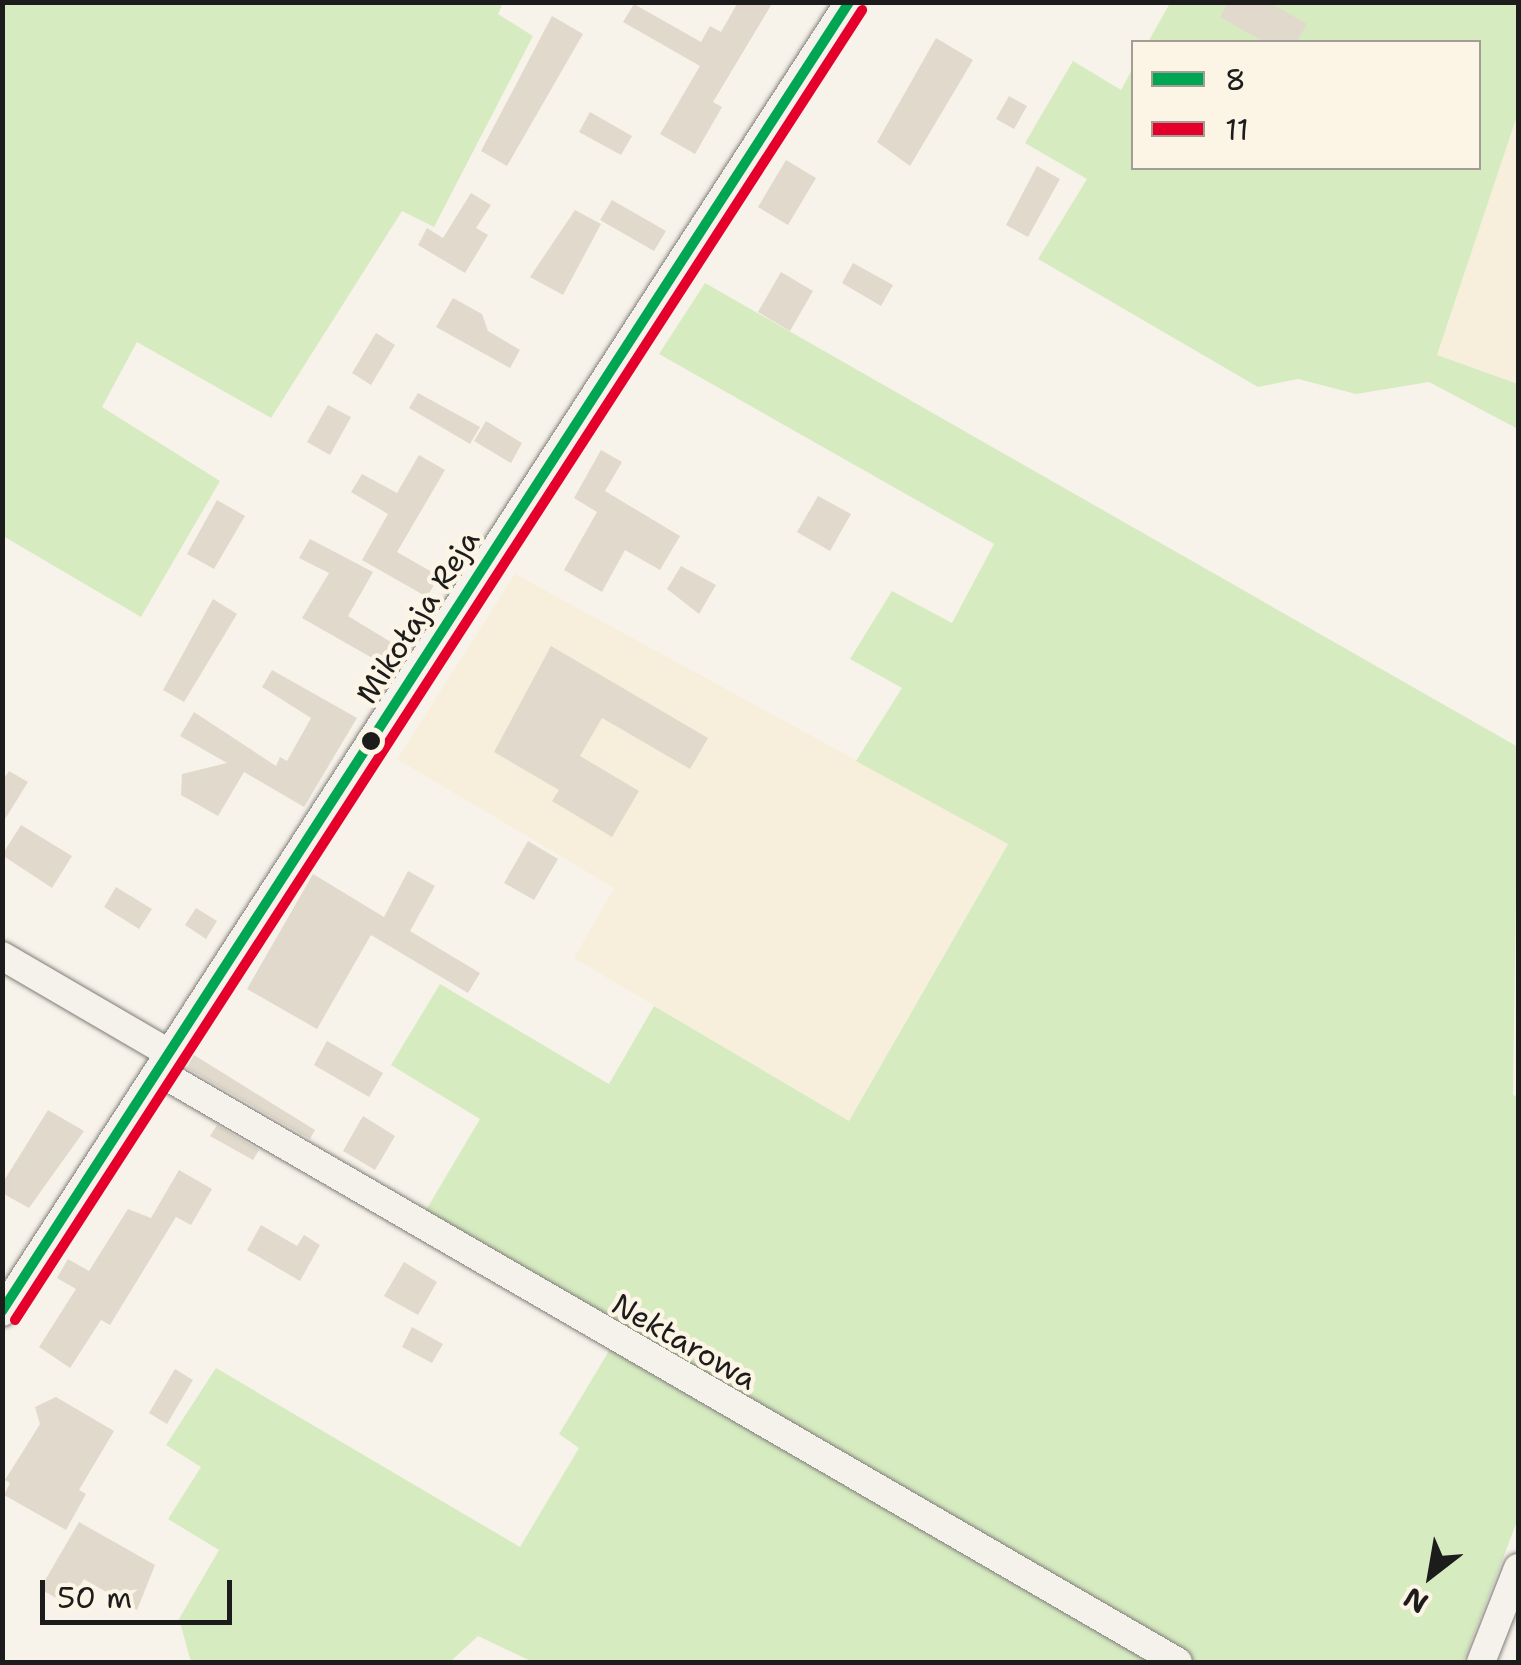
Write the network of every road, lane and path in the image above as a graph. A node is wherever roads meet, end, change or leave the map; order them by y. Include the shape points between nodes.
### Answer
1 (849, 2) edge
2 (2, 956) edge
3 (166, 1064) junction
4 (2, 1312) edge
5 (1518, 1568) edge
6 (1178, 1662) edge
7 (1481, 1662) edge

1 - 3 street, Mikołaja Reja
2 - 3 street, Nektarowa
3 - 4 street, Mikołaja Reja
3 - 6 street, Nektarowa
5 - 7 street

